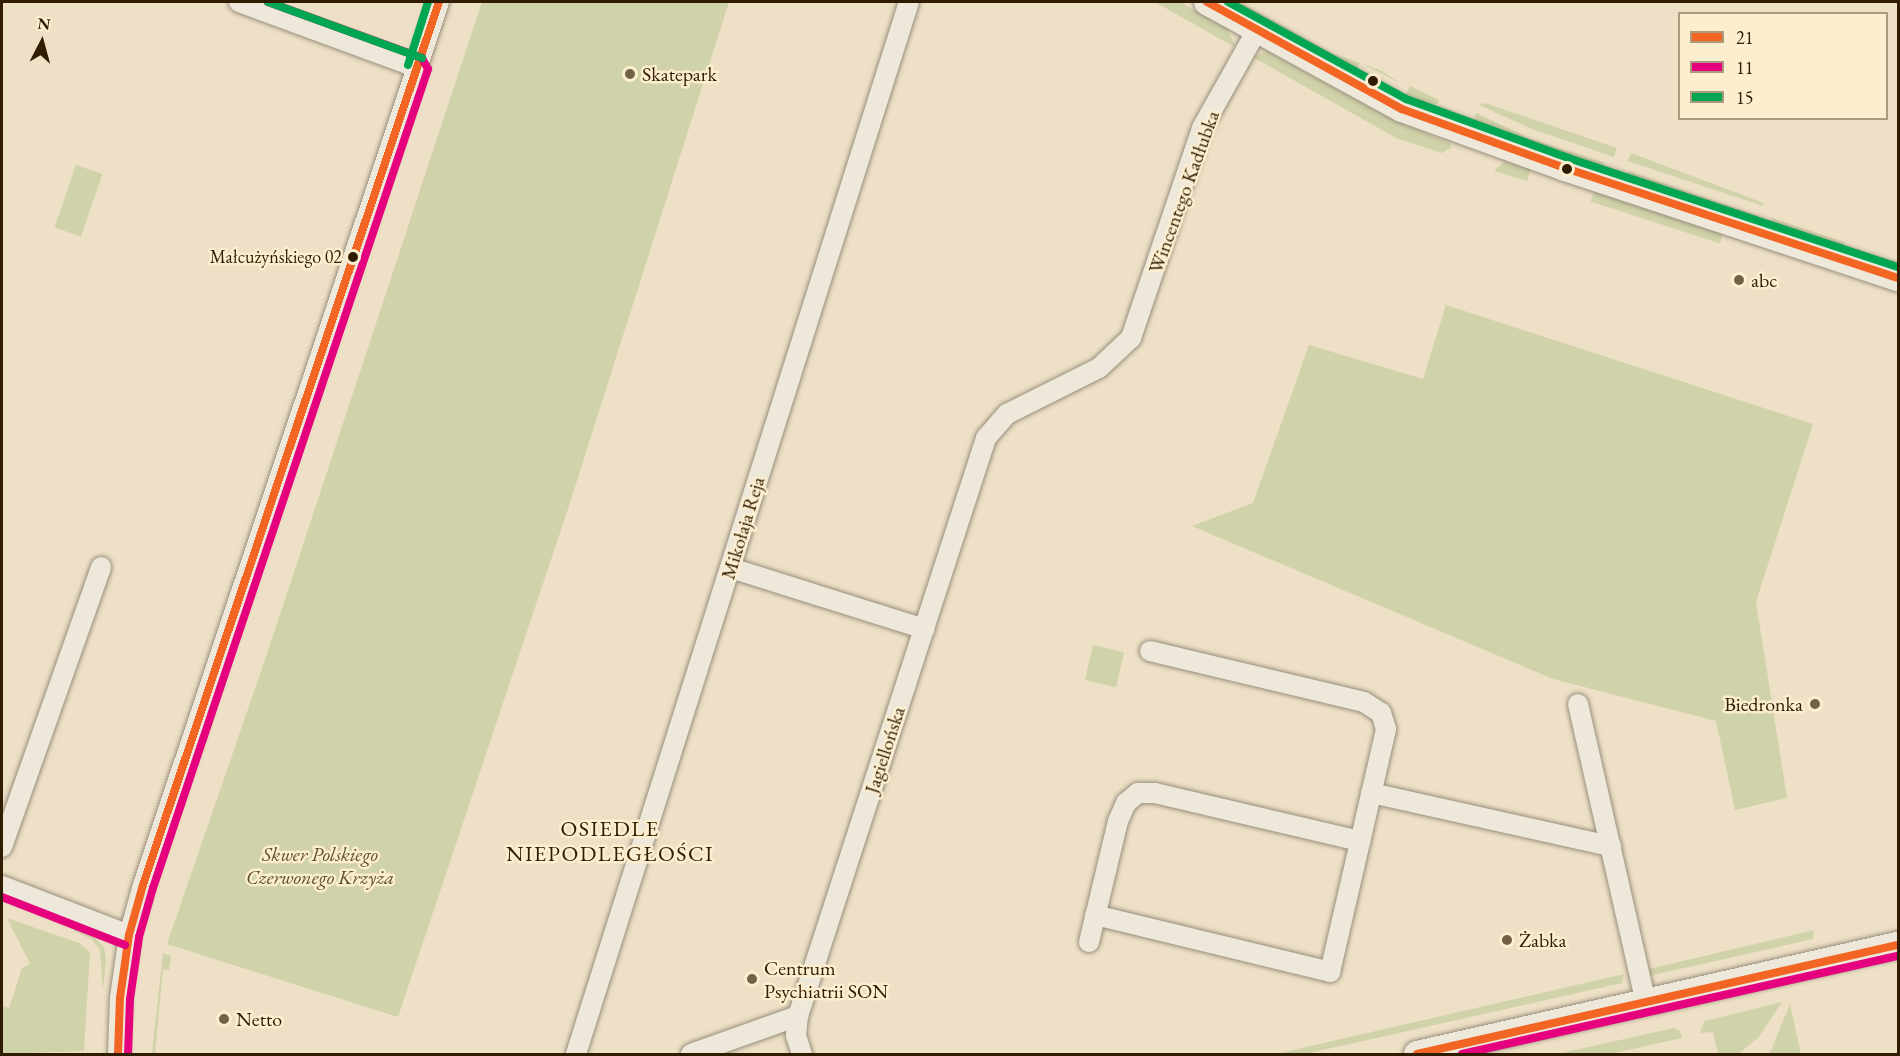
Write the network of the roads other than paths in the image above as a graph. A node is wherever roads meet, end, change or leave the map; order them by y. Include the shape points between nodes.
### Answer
1 (238, 2) edge
2 (439, 2) edge
3 (909, 2) edge
4 (1207, 2) edge
5 (1257, 30) junction
6 (418, 68) junction
7 (1899, 279) edge
8 (983, 445) joint
9 (101, 567) dead end
10 (731, 567) junction
11 (925, 629) junction
12 (1150, 651) dead end
13 (1578, 704) dead end
14 (1371, 793) junction
15 (1360, 842) junction
16 (1611, 846) junction
17 (2, 847) edge
18 (2, 886) edge
19 (1095, 915) junction
20 (129, 935) junction
21 (1089, 942) dead end
22 (1899, 945) edge
23 (1646, 1003) junction
24 (798, 1016) junction
25 (118, 1054) edge
26 (576, 1054) edge
27 (691, 1054) edge
28 (802, 1054) edge
29 (1417, 1054) edge

1 - 6 street
2 - 6 street
3 - 10 street, Mikołaja Reja
4 - 5 street
5 - 7 street via 1411,112
5 - 8 street, Wincentego Kadłubka via 1202,128 1137,326 1125,345 1099,368 1002,417
6 - 20 street
8 - 11 street, Jagiellońska
9 - 17 street
10 - 11 street
10 - 26 street, Mikołaja Reja
11 - 24 street, Jagiellońska
12 - 14 street via 1375,707 1385,720 1386,729
13 - 16 street
14 - 15 street
14 - 16 street
15 - 19 street via 1155,793 1138,794 1126,803 1118,820
15 - 19 street via 1330,972
16 - 23 street
18 - 20 street
19 - 21 street
20 - 25 street via 120,998
22 - 23 street
23 - 29 street
24 - 27 street
24 - 28 street, Jagiellońska via 796,1035

